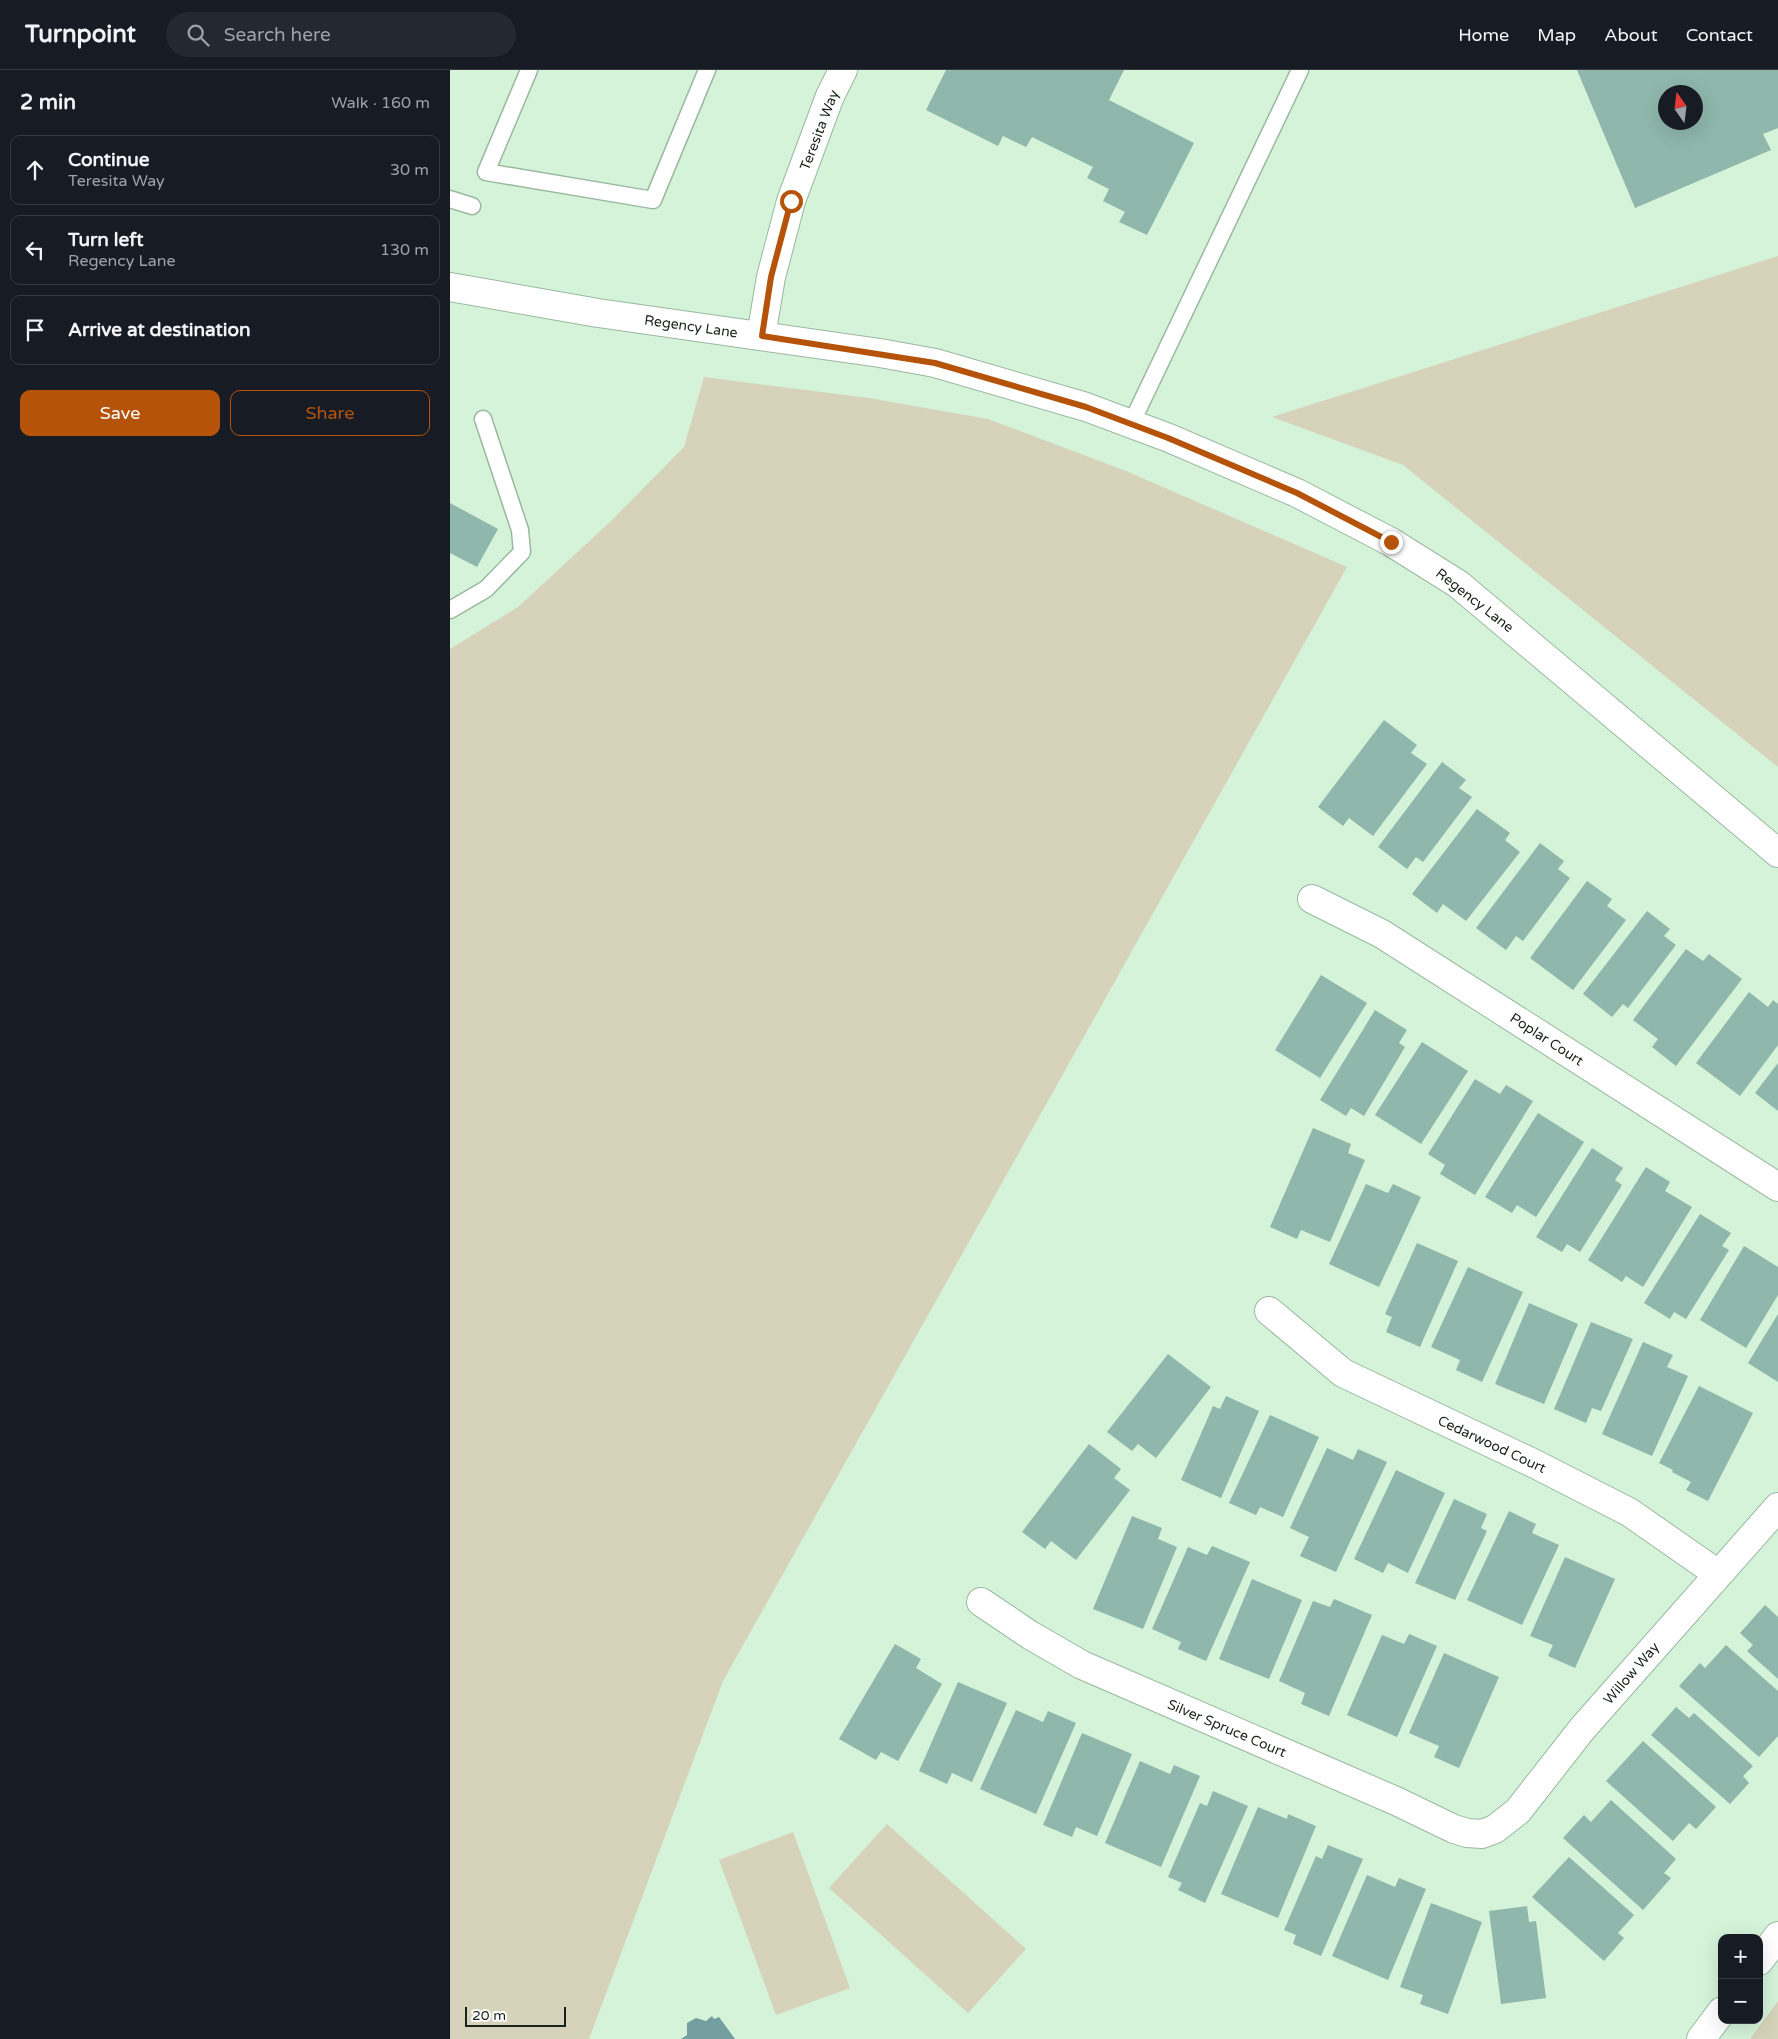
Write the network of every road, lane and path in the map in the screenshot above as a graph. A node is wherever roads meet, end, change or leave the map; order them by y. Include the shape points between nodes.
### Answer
1 (529, 70) edge
2 (707, 70) edge
3 (843, 70) edge
4 (1300, 70) edge
5 (450, 199) edge
6 (472, 206) dead end
7 (450, 287) edge
8 (762, 336) junction
9 (484, 419) dead end
10 (1131, 424) junction
11 (450, 610) edge
12 (1778, 852) edge
13 (1312, 899) dead end
14 (1778, 1187) edge
15 (1269, 1311) dead end
16 (1778, 1506) edge
17 (1718, 1574) junction
18 (981, 1602) dead end
19 (1482, 1834) joint
20 (1778, 1936) edge
21 (1763, 1956) edge
22 (1718, 2016) edge
23 (1701, 2039) edge

1 - 2 lane via 486,172 653,200
3 - 8 street, Teresita Way via 791,201 771,277
4 - 10 lane
5 - 6 lane
7 - 8 street, Regency Lane via 598,313
8 - 10 street, Regency Lane via 935,363 1086,407
9 - 11 lane via 520,530 522,552 486,589
10 - 12 street, Regency Lane via 1297,493 1391,542 1458,584
13 - 14 street, Poplar Court via 1382,934
15 - 17 street, Cedarwood Court via 1343,1373 1629,1512
16 - 17 street, Willow Way
17 - 19 street, Willow Way via 1582,1729 1518,1811 1496,1829
18 - 19 street, Silver Spruce Court via 1082,1665 1454,1829
20 - 21 street
22 - 23 street

